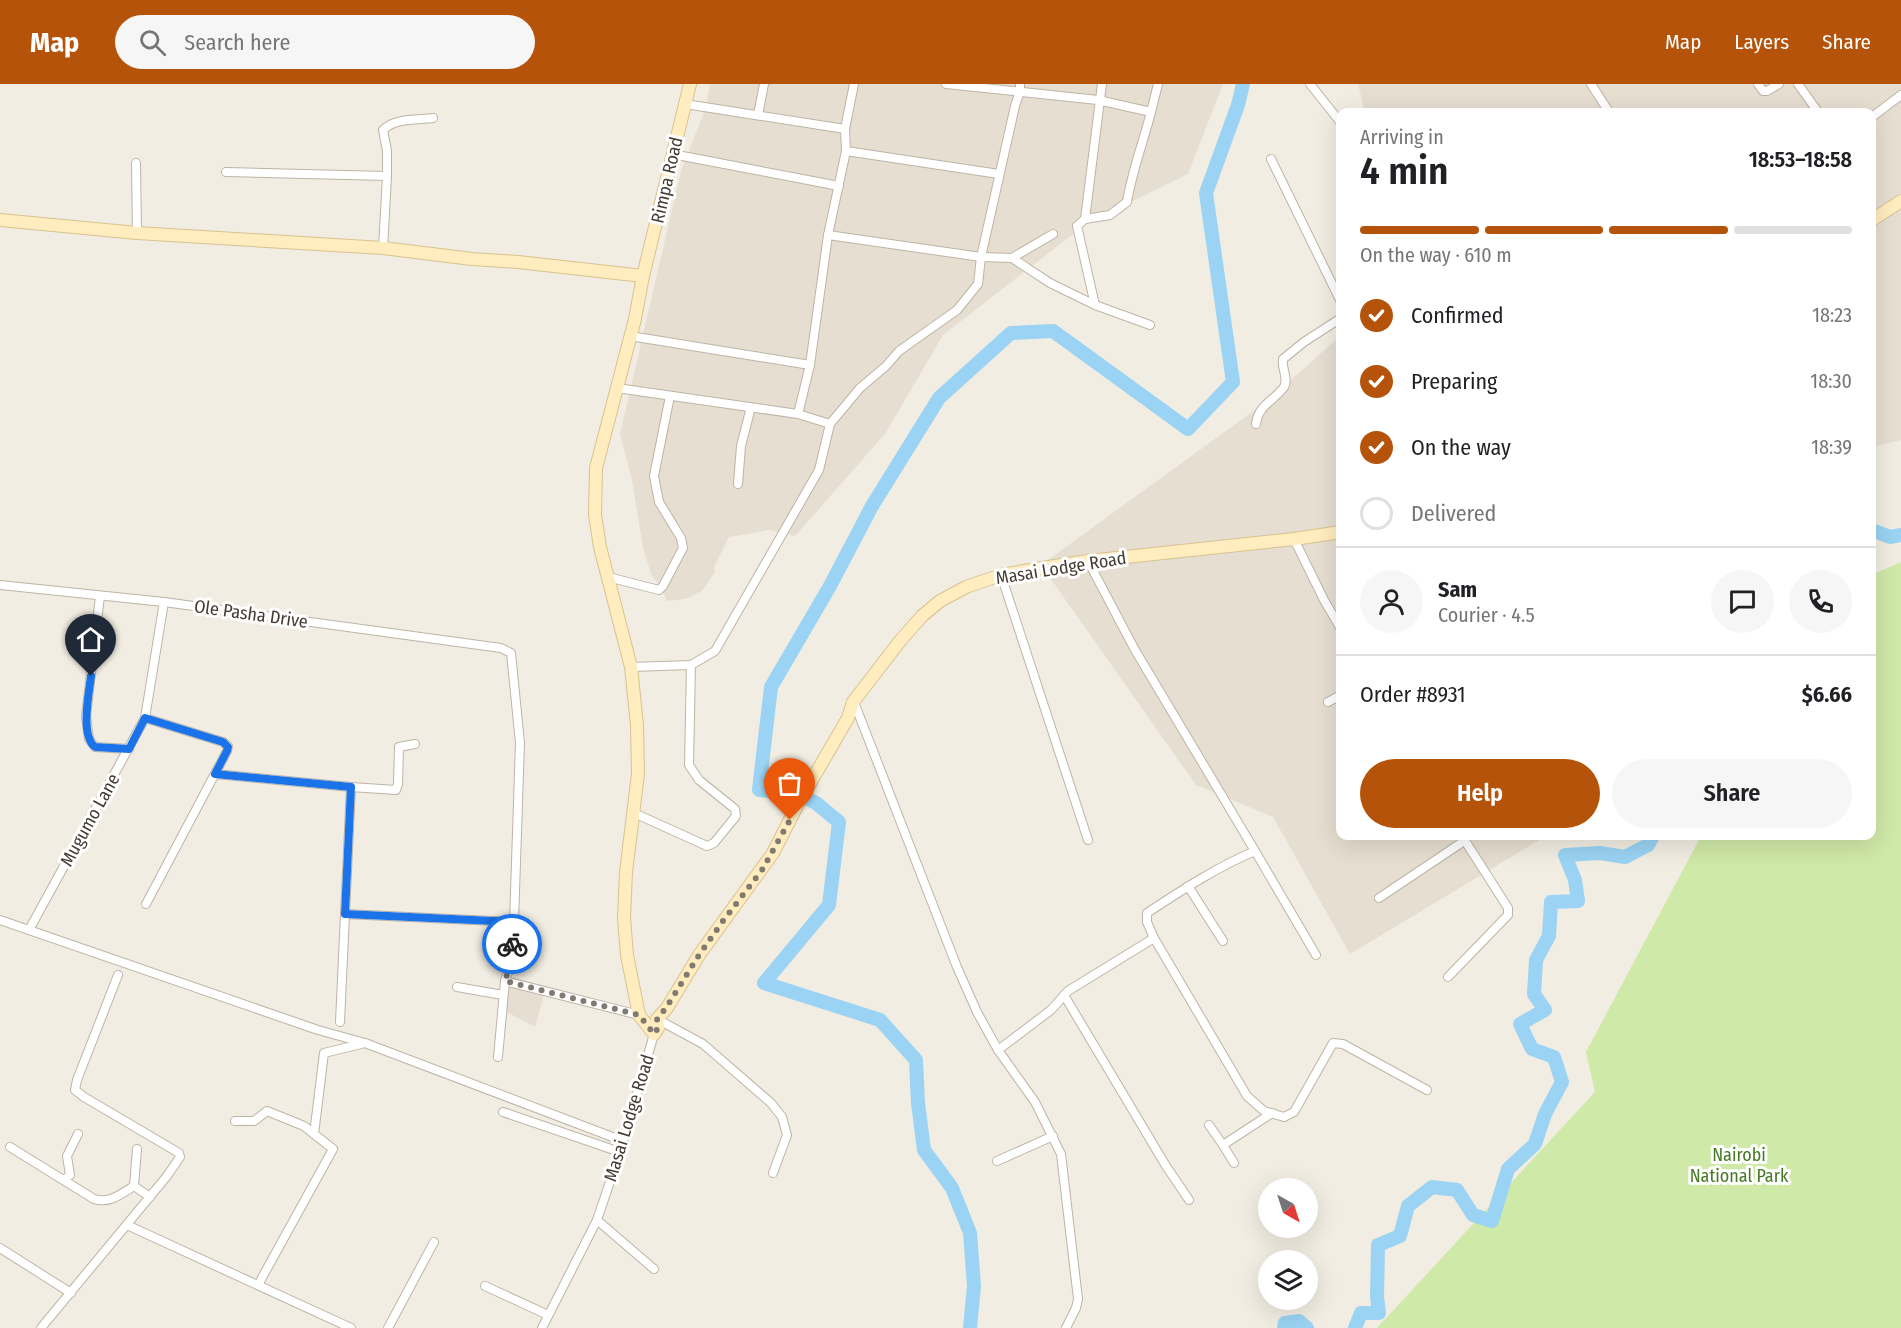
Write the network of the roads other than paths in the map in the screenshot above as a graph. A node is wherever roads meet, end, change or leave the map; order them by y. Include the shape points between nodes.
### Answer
1 (690, 84) edge
2 (764, 84) edge
3 (854, 84) edge
4 (946, 84) edge
5 (1102, 84) edge
6 (1158, 84) edge
7 (1310, 84) edge
8 (1591, 84) edge
9 (1758, 84) edge
10 (1779, 84) edge
11 (1798, 84) edge
12 (1020, 88) edge
13 (1901, 95) edge
14 (1098, 100) junction
15 (685, 104) junction
16 (1606, 108) edge
17 (1815, 108) edge
18 (1151, 112) junction
19 (1876, 114) edge
20 (758, 115) junction
21 (1336, 117) edge
22 (433, 118) dead end
23 (845, 129) junction
24 (846, 151) junction
25 (672, 154) junction
26 (1271, 159) dead end
27 (136, 163) dead end
28 (226, 172) dead end
29 (999, 174) junction
30 (387, 176) junction
31 (839, 186) junction
32 (1901, 201) edge
33 (1876, 217) edge
34 (1085, 219) junction
35 (0, 220) edge
36 (136, 233) junction
37 (1053, 234) dead end
38 (828, 235) junction
39 (383, 248) junction
40 (981, 257) junction
41 (1012, 258) junction
42 (644, 276) junction
43 (1336, 292) edge
44 (1095, 305) junction
45 (1336, 321) edge
46 (1150, 324) dead end
47 (630, 336) junction
48 (810, 365) junction
49 (617, 388) junction
50 (670, 396) junction
51 (751, 407) junction
52 (798, 414) junction
53 (830, 424) junction
54 (1256, 424) dead end
55 (738, 484) dead end
56 (1336, 533) edge
57 (1294, 539) junction
58 (1088, 561) junction
59 (1001, 575) junction
60 (608, 578) junction
61 (0, 585) edge
62 (100, 596) junction
63 (164, 602) junction
64 (1336, 620) edge
65 (691, 665) junction
66 (631, 667) junction
67 (1336, 698) edge
68 (853, 702) junction
69 (1328, 702) dead end
70 (145, 718) junction
71 (415, 744) dead end
72 (129, 749) junction
73 (215, 774) junction
74 (351, 787) junction
75 (634, 813) junction
76 (1088, 840) dead end
77 (1460, 840) edge
78 (1464, 840) edge
79 (1255, 850) junction
80 (1188, 886) junction
81 (1379, 898) dead end
82 (146, 904) dead end
83 (345, 914) junction
84 (0, 920) edge
85 (514, 922) junction
86 (30, 930) junction
87 (1154, 938) junction
88 (1223, 941) dead end
89 (1316, 955) dead end
90 (118, 975) dead end
91 (1448, 977) dead end
92 (505, 981) junction
93 (457, 987) dead end
94 (1064, 994) junction
95 (503, 995) junction
96 (639, 1015) junction
97 (657, 1019) junction
98 (340, 1022) dead end
99 (654, 1034) junction
100 (366, 1043) junction
101 (998, 1050) junction
102 (498, 1057) dead end
103 (1427, 1090) dead end
104 (503, 1112) dead end
105 (1272, 1113) junction
106 (235, 1121) dead end
107 (1209, 1125) dead end
108 (78, 1134) dead end
109 (315, 1134) junction
110 (1053, 1136) junction
111 (623, 1141) junction
112 (1223, 1145) junction
113 (10, 1147) dead end
114 (137, 1149) dead end
115 (620, 1152) junction
116 (997, 1161) dead end
117 (1234, 1163) dead end
118 (773, 1173) dead end
119 (64, 1180) junction
120 (134, 1186) junction
121 (150, 1197) junction
122 (1189, 1200) dead end
123 (597, 1220) junction
124 (127, 1225) junction
125 (434, 1242) dead end
126 (0, 1248) edge
127 (654, 1269) dead end
128 (258, 1285) junction
129 (485, 1286) dead end
130 (71, 1293) junction
131 (548, 1316) junction
132 (348, 1327) edge
133 (41, 1328) edge
134 (388, 1328) edge
135 (542, 1328) edge
136 (1066, 1328) edge

1 - 15 street, Rimpa Road
2 - 20 street
3 - 23 street
4 - 12 street
5 - 14 street
6 - 18 street
7 - 21 street
8 - 16 street
9 - 10 street via 1767,92
11 - 17 street
12 - 14 street via 1055,97
12 - 29 street
13 - 19 street
14 - 18 street
14 - 34 street
15 - 20 street
15 - 25 street, Rimpa Road
18 - 34 street via 1138,163 1131,174 1127,202 1110,215
20 - 23 street
22 - 30 street via 385,127
23 - 24 street
24 - 29 street
24 - 31 street
25 - 31 street
25 - 42 street, Rimpa Road
26 - 43 street
27 - 36 street
28 - 30 street
29 - 40 street
30 - 39 street
31 - 38 street
32 - 33 street
34 - 44 street via 1077,226
35 - 36 street
36 - 39 street
37 - 41 street
38 - 40 street
38 - 48 street
39 - 42 street
40 - 41 street
40 - 53 street via 978,284 957,310 899,351 860,387
41 - 44 street via 1050,283
42 - 47 street, Rimpa Road
44 - 46 street
45 - 54 street via 1283,359 1284,386 1261,408
47 - 48 street
47 - 49 street, Rimpa Road
48 - 52 street
49 - 50 street
49 - 60 street, Rimpa Road via 596,468 595,488 595,515
50 - 51 street
50 - 60 street via 654,476 659,502 681,538 682,548 659,590
51 - 52 street
51 - 55 street via 741,446
52 - 53 street
53 - 65 street via 819,470 744,602 715,651
56 - 57 street, Masai Lodge Road
57 - 58 street, Masai Lodge Road
57 - 64 street
58 - 59 street, Masai Lodge Road
58 - 79 street via 1135,650
59 - 68 street, Masai Lodge Road via 966,587 922,616
59 - 76 street
60 - 66 street, Rimpa Road
61 - 62 street, Ole Pasha Drive
62 - 63 street, Ole Pasha Drive
62 - 72 street via 86,716 89,739 95,747
63 - 70 street, Mugumo Lane
63 - 85 street, Ole Pasha Drive via 511,652 520,743
65 - 66 street
65 - 75 street via 689,765 699,780 735,809 736,816 707,846
66 - 75 street, Rimpa Road via 638,725 639,774
67 - 69 street
68 - 97 street, Masai Lodge Road via 773,853
68 - 101 street via 957,966
70 - 72 street, Mugumo Lane
70 - 73 street via 223,742 228,747
71 - 74 street via 399,747 396,790
72 - 86 street, Mugumo Lane
73 - 74 street
73 - 82 street
74 - 83 street
75 - 96 street, Rimpa Road via 624,918
77 - 81 street
78 - 91 street via 1508,908 1508,915
79 - 80 street
79 - 89 street
80 - 87 street via 1147,913
80 - 88 street
83 - 85 street
83 - 98 street
84 - 86 street
85 - 92 street
86 - 100 street
87 - 94 street
87 - 105 street via 1247,1096
90 - 121 street via 75,1090 179,1153 179,1161
92 - 95 street
92 - 96 street
93 - 95 street
94 - 101 street via 1051,1010
94 - 122 street
95 - 102 street
96 - 99 street
97 - 99 street, Masai Lodge Road
97 - 118 street via 704,1044 782,1117 787,1135
99 - 111 street, Masai Lodge Road
100 - 109 street via 324,1053
100 - 111 street
101 - 110 street via 1035,1102
103 - 105 street via 1343,1044 1333,1043 1294,1112 1284,1117
104 - 115 street
105 - 112 street
106 - 109 street via 254,1121 267,1111
107 - 112 street
108 - 119 street via 67,1156 70,1174
109 - 128 street via 333,1149
110 - 116 street
110 - 136 street via 1061,1154 1078,1299
111 - 115 street, Masai Lodge Road
112 - 117 street
113 - 119 street
114 - 120 street
115 - 123 street, Masai Lodge Road
119 - 120 street via 102,1201
120 - 121 street
121 - 124 street
123 - 127 street
123 - 131 street, Masai Lodge Road
124 - 128 street
124 - 130 street
125 - 134 street
126 - 130 street
128 - 132 street
129 - 131 street
130 - 133 street
131 - 135 street, Masai Lodge Road

